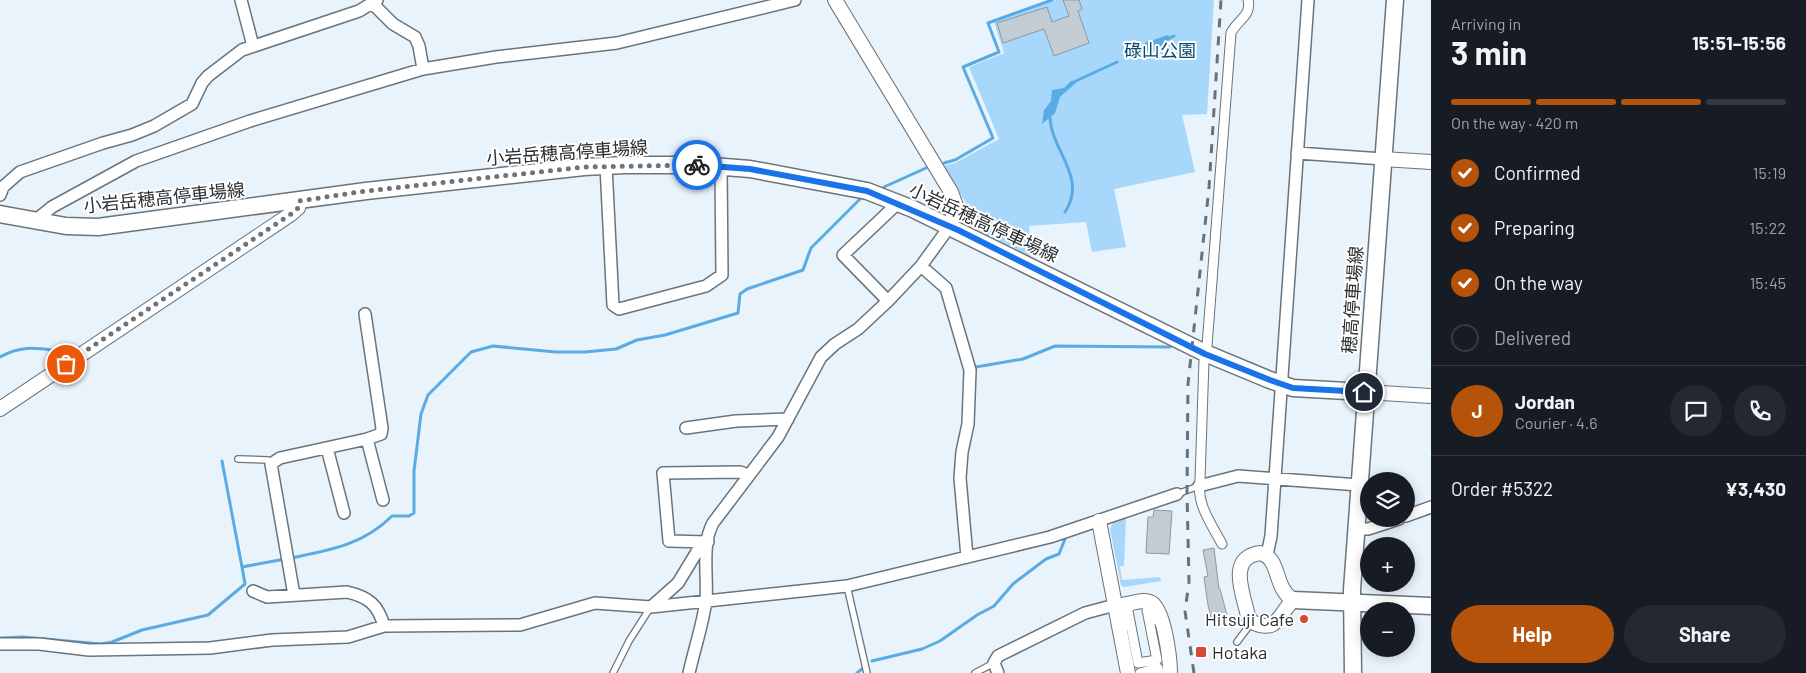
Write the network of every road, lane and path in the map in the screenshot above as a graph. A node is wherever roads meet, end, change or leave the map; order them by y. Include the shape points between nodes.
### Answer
1 (241, 0) edge
2 (795, 0) edge
3 (835, 0) edge
4 (1248, 0) edge
5 (1308, 0) edge
6 (1395, 0) edge
7 (375, 2) edge
8 (253, 46) junction
9 (423, 69) junction
10 (1297, 153) junction
11 (1382, 159) junction
12 (1431, 162) edge
13 (606, 166) junction
14 (721, 167) junction
15 (0, 195) edge
16 (299, 201) junction
17 (898, 203) junction
18 (0, 214) edge
19 (36, 220) junction
20 (950, 226) junction
21 (921, 266) junction
22 (888, 301) junction
23 (365, 314) dead end
24 (1207, 346) dead end
25 (1204, 360) dead end
26 (1281, 383) junction
27 (1364, 392) junction
28 (1431, 396) edge
29 (0, 409) edge
30 (788, 419) junction
31 (686, 428) dead end
32 (367, 439) junction
33 (327, 448) junction
34 (238, 459) dead end
35 (271, 464) junction
36 (748, 475) junction
37 (1275, 480) junction
38 (1359, 485) junction
39 (1199, 486) junction
40 (1177, 494) joint
41 (383, 500) dead end
42 (1431, 507) edge
43 (344, 513) dead end
44 (1415, 513) edge
45 (1098, 521) junction
46 (1374, 527) edge
47 (1356, 529) junction
48 (708, 542) junction
49 (1222, 544) dead end
50 (1267, 555) junction
51 (967, 557) junction
52 (847, 586) junction
53 (253, 591) dead end
54 (294, 595) junction
55 (1292, 600) junction
56 (706, 602) junction
57 (1352, 603) junction
58 (1115, 605) junction
59 (1431, 606) edge
60 (651, 607) junction
61 (1252, 622) junction
62 (384, 626) junction
63 (1237, 642) dead end
64 (0, 644) edge
65 (996, 668) edge
66 (613, 673) edge
67 (688, 673) edge
68 (867, 673) edge
69 (975, 673) edge
70 (1128, 673) edge
71 (1134, 673) edge
72 (1140, 673) edge
73 (1159, 673) edge
74 (1170, 673) edge
75 (1353, 673) edge

1 - 8 street
2 - 9 street via 617,43
3 - 20 street via 950,192 956,206
4 - 24 street via 1246,15 1231,33
5 - 10 street
6 - 11 main road, 穂高停車場線
7 - 8 street via 359,11
7 - 9 street via 393,24 415,37
8 - 15 street via 233,56 208,76 192,104 132,135 20,172 3,187
9 - 19 street via 250,121 136,161 52,207
10 - 11 street
10 - 26 street
11 - 12 street
11 - 27 main road, 穂高停車場線
13 - 14 main road, 小岩岳穂高停車場線
13 - 14 street via 613,305 619,309 706,286 722,275
13 - 16 main road, 小岩岳穂高停車場線
14 - 17 main road, 小岩岳穂高停車場線 via 836,184
16 - 19 main road, 小岩岳穂高停車場線 via 98,227 66,226
16 - 29 street via 298,208 291,214
17 - 20 main road, 小岩岳穂高停車場線
17 - 22 street via 843,255
18 - 19 main road, 小岩岳穂高停車場線
20 - 21 street
20 - 26 main road, 小岩岳穂高停車場線 via 1205,354
21 - 22 street
21 - 51 street via 946,288 970,370 968,424 960,478
22 - 30 street via 821,357
23 - 32 street via 382,428 381,434
25 - 39 street
26 - 27 main road, 小岩岳穂高停車場線 via 1293,388
26 - 37 street
27 - 28 street
27 - 38 main road, 穂高停車場線
30 - 31 street via 736,421
30 - 36 street via 768,452
32 - 33 street
32 - 41 street
33 - 35 street via 280,458
33 - 43 street
34 - 35 lane via 268,460
35 - 54 street
36 - 48 street via 713,522
36 - 48 street via 740,472 663,473 668,541
37 - 38 street
37 - 39 street via 1238,476
37 - 50 street
38 - 47 main road, 穂高停車場線
39 - 40 lane
39 - 49 street via 1199,501
40 - 45 street
42 - 44 street
45 - 51 street via 1050,537
45 - 58 street
46 - 47 street
47 - 57 main road, 穂高停車場線
48 - 56 street
48 - 60 street via 698,550 678,583
50 - 55 street via 1273,560 1278,583
50 - 61 street via 1251,554 1241,563 1241,582
51 - 52 street
52 - 56 street
52 - 68 lane
53 - 54 street via 267,597
54 - 62 street via 347,592 360,595 379,609
55 - 57 main road
55 - 61 street via 1274,625
56 - 60 street
56 - 67 street
57 - 59 main road
57 - 75 main road, 穂高停車場線
58 - 65 street via 1085,613 998,656
58 - 70 street
58 - 74 street via 1146,601 1156,606 1161,615
60 - 62 street via 595,603 520,625
60 - 66 lane
61 - 63 lane
62 - 64 street via 348,638 272,640 210,648 89,650 39,644
65 - 69 lane
71 - 73 street via 1123,618 1128,612 1138,663 1157,660 1147,610 1155,616 1164,661 1164,670
72 - 73 street via 1158,668

